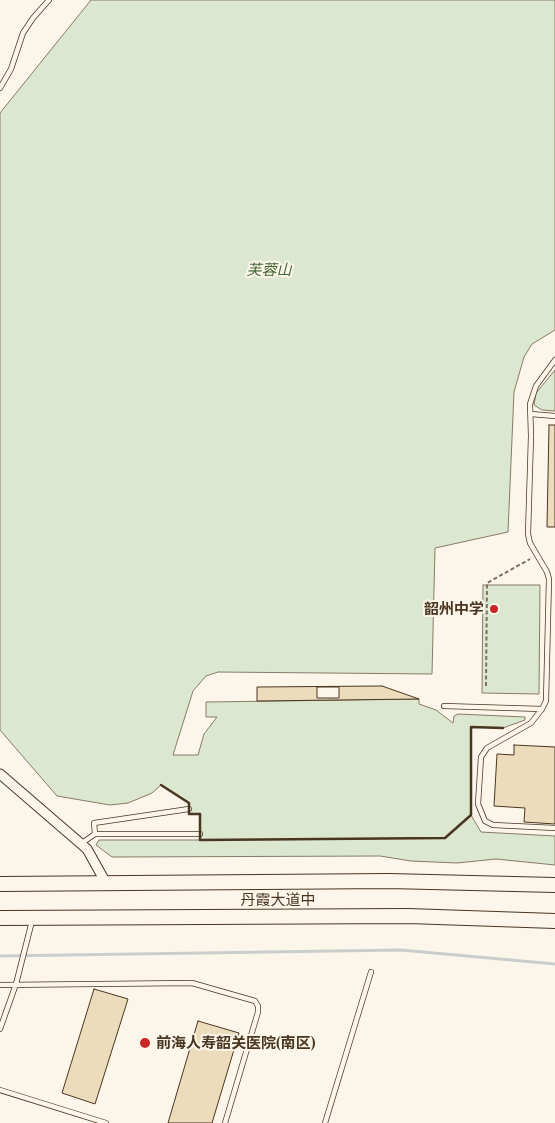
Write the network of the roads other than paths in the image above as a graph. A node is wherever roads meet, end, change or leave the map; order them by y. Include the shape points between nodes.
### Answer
1 (49, 0) edge
2 (0, 88) edge
3 (555, 360) edge
4 (531, 414) junction
5 (555, 416) edge
6 (444, 706) dead end
7 (542, 709) junction
8 (0, 774) edge
9 (189, 809) dead end
10 (555, 828) edge
11 (95, 834) junction
12 (200, 834) dead end
13 (82, 843) junction
14 (106, 883) junction
15 (0, 884) edge
16 (555, 885) edge
17 (33, 917) junction
18 (0, 918) edge
19 (555, 922) edge
20 (371, 972) dead end
21 (0, 984) edge
22 (16, 984) junction
23 (0, 1029) edge
24 (0, 1090) edge
25 (106, 1123) edge
26 (226, 1123) edge
27 (325, 1123) edge

1 - 2 lane via 23,33 11,69
3 - 4 lane via 532,395
4 - 5 lane
4 - 7 lane via 528,534 549,579 547,690
6 - 7 lane
7 - 10 lane via 531,723 487,748 481,757 478,804 485,821 493,825
8 - 13 street
9 - 11 lane via 94,823
11 - 12 lane
11 - 13 lane
13 - 14 street
14 - 15 main road, 丹霞大道中
14 - 16 main road, 丹霞大道中 via 389,881
17 - 18 main road, 丹霞大道中
17 - 19 main road, 丹霞大道中 via 408,916
17 - 22 lane
20 - 27 lane
21 - 22 lane
22 - 23 lane
22 - 26 lane via 192,983 255,1001 258,1012
24 - 25 lane

